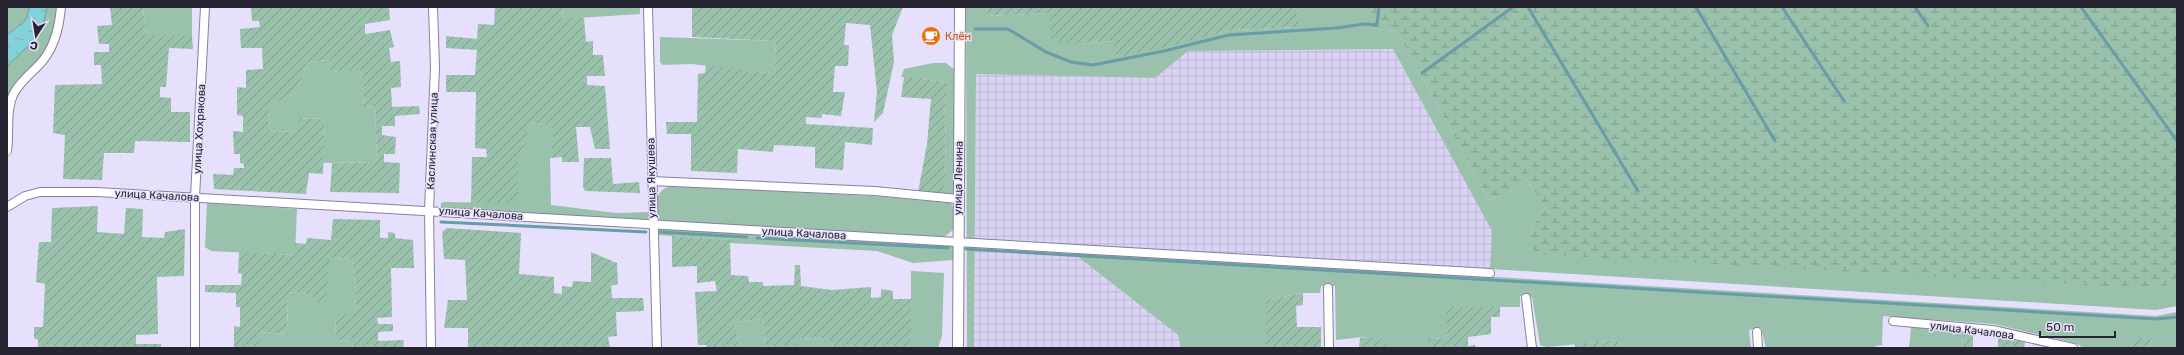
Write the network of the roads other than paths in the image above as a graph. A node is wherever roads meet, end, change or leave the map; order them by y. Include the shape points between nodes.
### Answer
1 (61, 7) edge
2 (205, 7) edge
3 (433, 7) edge
4 (648, 7) edge
5 (960, 7) edge
6 (7, 151) edge
7 (651, 181) junction
8 (196, 197) junction
9 (958, 199) junction
10 (7, 207) edge
11 (429, 210) junction
12 (652, 224) junction
13 (957, 241) junction
14 (1490, 273) dead end
15 (1328, 288) dead end
16 (1526, 298) dead end
17 (1893, 321) dead end
18 (1757, 332) dead end
19 (195, 348) edge
20 (431, 348) edge
21 (657, 348) edge
22 (958, 348) edge
23 (1329, 348) edge
24 (1532, 348) edge
25 (1758, 348) edge
26 (2074, 348) edge

1 - 6 street via 60,22 53,46 39,65 24,78 14,94 9,110
2 - 8 street, улица Хохрякова
3 - 11 street, Каслинская улица via 435,68
4 - 7 street, улица Якушева
5 - 9 street, улица Ленина
7 - 9 street via 875,191
7 - 12 street, улица Якушева
8 - 10 street, улица Качалова via 40,192 25,196
8 - 11 street, улица Качалова
8 - 19 street, улица Хохрякова
9 - 13 street, улица Ленина
11 - 12 street, улица Качалова
11 - 20 street, Каслинская улица
12 - 13 street, улица Качалова
12 - 21 street, улица Якушева
13 - 14 street, улица Качалова
13 - 22 street, улица Ленина
15 - 23 street
16 - 24 street
17 - 26 street, улица Качалова via 1993,330
18 - 25 street

